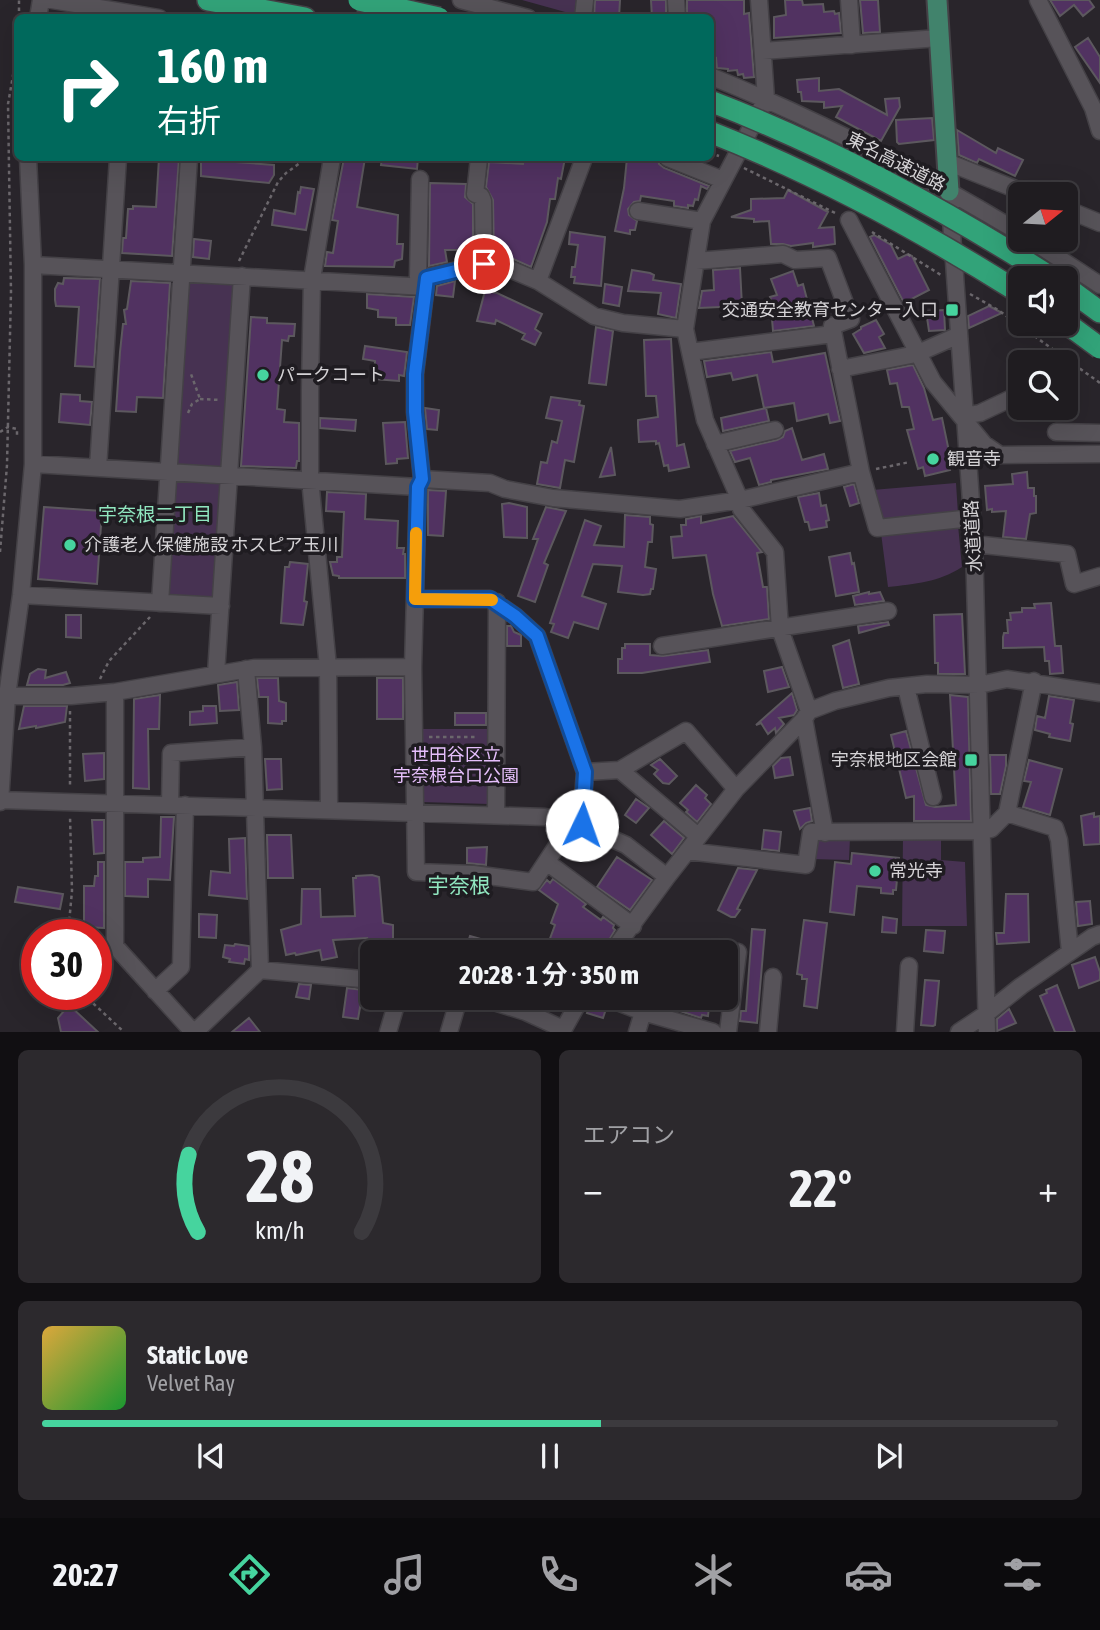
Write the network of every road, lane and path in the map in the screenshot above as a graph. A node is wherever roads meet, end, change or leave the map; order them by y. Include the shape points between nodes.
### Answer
1 (52, 0) edge
2 (208, 0) edge
3 (359, 0) edge
4 (461, 0) edge
5 (759, 0) edge
6 (849, 0) edge
7 (937, 0) edge
8 (1038, 0) edge
9 (123, 14) edge
10 (283, 14) edge
11 (421, 14) edge
12 (513, 14) edge
13 (939, 38) junction
14 (852, 45) junction
15 (763, 51) junction
16 (14, 70) edge
17 (714, 78) edge
18 (766, 99) junction
19 (714, 103) edge
20 (1100, 131) edge
21 (714, 134) edge
22 (714, 155) edge
23 (28, 161) edge
24 (118, 161) edge
25 (189, 161) edge
26 (303, 161) edge
27 (332, 161) edge
28 (479, 161) edge
29 (583, 161) edge
30 (676, 161) edge
31 (733, 162) junction
32 (947, 162) junction
33 (420, 179) dead end
34 (723, 180) junction
35 (1008, 186) edge
36 (949, 191) junction
37 (638, 211) dead end
38 (1078, 214) edge
39 (849, 220) junction
40 (702, 221) junction
41 (1100, 223) edge
42 (1008, 226) edge
43 (1049, 252) edge
44 (696, 261) junction
45 (484, 264) junction
46 (33, 265) junction
47 (1032, 266) edge
48 (111, 270) junction
49 (181, 273) junction
50 (237, 275) junction
51 (312, 279) junction
52 (538, 281) junction
53 (426, 282) junction
54 (1100, 285) edge
55 (1008, 286) edge
56 (956, 287) junction
57 (1078, 296) edge
58 (1100, 312) edge
59 (685, 329) junction
60 (1078, 332) edge
61 (833, 334) junction
62 (959, 335) junction
63 (1100, 348) edge
64 (690, 352) junction
65 (918, 353) junction
66 (189, 363) dead end
67 (840, 369) junction
68 (1100, 383) edge
69 (200, 398) junction
70 (1008, 400) edge
71 (234, 401) junction
72 (187, 413) dead end
73 (964, 418) junction
74 (8, 427) junction
75 (775, 430) dead end
76 (0, 432) edge
77 (1056, 432) dead end
78 (1100, 433) edge
79 (17, 441) dead end
80 (715, 444) junction
81 (1100, 454) edge
82 (910, 462) dead end
83 (33, 464) junction
84 (98, 468) junction
85 (169, 472) junction
86 (864, 472) junction
87 (230, 475) junction
88 (310, 479) junction
89 (420, 483) junction
90 (740, 500) junction
91 (972, 518) junction
92 (974, 544) junction
93 (0, 552) edge
94 (1100, 576) edge
95 (22, 595) junction
96 (415, 599) junction
97 (497, 602) junction
98 (160, 603) junction
99 (221, 606) junction
100 (888, 611) dead end
101 (780, 629) junction
102 (662, 646) dead end
103 (328, 667) junction
104 (413, 667) junction
105 (246, 669) junction
106 (216, 674) junction
107 (1034, 681) junction
108 (979, 685) junction
109 (906, 687) junction
110 (115, 692) junction
111 (1100, 693) edge
112 (92, 694) junction
113 (7, 696) junction
114 (71, 696) junction
115 (807, 715) junction
116 (415, 737) junction
117 (477, 737) dead end
118 (253, 747) junction
119 (620, 770) junction
120 (585, 772) junction
121 (736, 789) junction
122 (933, 797) dead end
123 (0, 801) edge
124 (70, 802) junction
125 (115, 803) junction
126 (178, 805) junction
127 (255, 808) junction
128 (329, 809) junction
129 (414, 812) junction
130 (1007, 813) junction
131 (496, 815) junction
132 (577, 824) junction
133 (982, 831) junction
134 (825, 833) junction
135 (698, 836) junction
136 (687, 851) junction
137 (548, 863) junction
138 (667, 877) junction
139 (69, 919) edge
140 (633, 926) junction
141 (1100, 934) edge
142 (622, 940) edge
143 (1070, 952) junction
144 (909, 966) dead end
145 (260, 970) junction
146 (773, 976) dead end
147 (360, 979) edge
148 (155, 991) junction
149 (101, 1010) edge
150 (394, 1010) edge
151 (455, 1010) edge
152 (520, 1010) edge
153 (574, 1010) edge
154 (638, 1010) edge
155 (731, 1010) edge
156 (643, 1012) junction
157 (986, 1014) junction
158 (562, 1030) edge
159 (124, 1031) edge
160 (194, 1031) edge
161 (388, 1031) edge
162 (449, 1031) edge
163 (637, 1031) edge
164 (713, 1031) edge
165 (728, 1031) edge
166 (768, 1031) edge
167 (905, 1031) edge
168 (958, 1031) edge
169 (987, 1031) edge

1 - 9 street
2 - 10 highway
3 - 11 highway, bridge
4 - 12 street
5 - 15 street
6 - 14 street
7 - 13 main road, 水道道路
8 - 20 street via 1093,108
13 - 14 street
13 - 32 main road, 水道道路
14 - 15 street
15 - 18 street
16 - 74 path via 8,104
17 - 18 street
18 - 31 street
18 - 36 street
19 - 47 highway, 東名高速道路, bridge via 869,172
21 - 55 highway, bridge via 884,214
22 - 31 path
23 - 46 street
24 - 48 street
25 - 49 street
26 - 50 path via 278,182
27 - 51 street
28 - 45 street via 475,194 483,201
29 - 52 street
30 - 34 street
31 - 34 street
31 - 39 path
32 - 35 street
32 - 36 main road, 水道道路
33 - 53 street via 418,277
34 - 40 street
36 - 42 street
36 - 56 street, 水道道路
37 - 40 street
38 - 41 street
39 - 56 path via 918,259
39 - 65 street
40 - 44 street
43 - 54 street
44 - 59 street
44 - 61 street via 783,254 795,260 828,258 851,319 832,326
45 - 52 street
45 - 53 street
46 - 48 street
46 - 83 street
48 - 49 street
48 - 84 street
49 - 50 street
49 - 85 street
50 - 51 street
50 - 71 street
51 - 53 street
51 - 88 street
52 - 59 street via 594,316
53 - 89 street via 415,374
56 - 62 street, 水道道路
56 - 68 path via 998,310
57 - 58 highway
59 - 64 street
60 - 63 highway, bridge
61 - 64 street
61 - 67 street
62 - 65 street
62 - 73 street, 水道道路
64 - 80 street
65 - 67 street
65 - 73 street via 933,382
66 - 69 path
67 - 86 street
69 - 71 path
69 - 72 path
70 - 73 street
71 - 87 street
73 - 81 street via 984,444 1000,455
73 - 91 street, 水道道路
74 - 76 path
74 - 79 path via 17,429
74 - 93 path
75 - 80 street
77 - 78 street
80 - 90 street
82 - 86 path
83 - 84 street
83 - 95 street
84 - 85 street
85 - 87 street
85 - 98 street
86 - 90 street
86 - 91 street via 877,528
87 - 88 street
87 - 99 street
88 - 89 street
88 - 103 street
89 - 90 street via 490,483 553,498 680,509
89 - 96 street
90 - 101 street via 741,509 775,552
91 - 92 street, 水道道路
92 - 94 street via 1068,554 1074,584
92 - 108 street, 水道道路
95 - 98 street
95 - 113 street
96 - 97 street
96 - 104 street
97 - 120 street via 537,636
97 - 131 street
98 - 99 street
98 - 112 path via 108,662
99 - 106 street
100 - 101 street
101 - 102 street
101 - 115 street
103 - 104 street
103 - 105 street
103 - 128 street
104 - 116 street
105 - 106 street
105 - 118 street
106 - 110 street
107 - 108 street via 1007,679
107 - 111 street
107 - 130 street
108 - 109 street
108 - 133 street, 水道道路
109 - 115 street via 835,701
109 - 122 street
110 - 112 street
110 - 125 street
112 - 114 street
113 - 114 street
113 - 123 street
114 - 124 path
115 - 121 street
115 - 134 street
116 - 117 path
116 - 129 street
118 - 126 street via 171,753
118 - 127 street
119 - 120 street
119 - 121 street via 686,731
119 - 135 street
120 - 132 street
121 - 135 street
123 - 124 street
124 - 125 street
124 - 139 path
125 - 126 street
125 - 148 street via 115,946
126 - 127 street
126 - 148 street via 181,967
127 - 128 street
127 - 145 street
128 - 129 street
129 - 131 street
129 - 137 street via 416,872 533,882
130 - 133 street via 990,830
130 - 143 street via 1055,828
131 - 132 street
132 - 137 street
132 - 138 street via 626,845
133 - 134 street
133 - 157 street, 水道道路
134 - 136 street via 811,832 806,865
135 - 136 street
136 - 138 street
137 - 140 street
138 - 140 street
140 - 142 street
141 - 143 street
143 - 157 street
144 - 167 street
145 - 147 street
145 - 160 street
146 - 166 street
148 - 160 street
149 - 159 path
150 - 161 street
151 - 162 street
152 - 158 street
153 - 158 street
154 - 156 street
155 - 165 street
156 - 163 street
156 - 164 street
157 - 168 street
157 - 169 street, 水道道路

